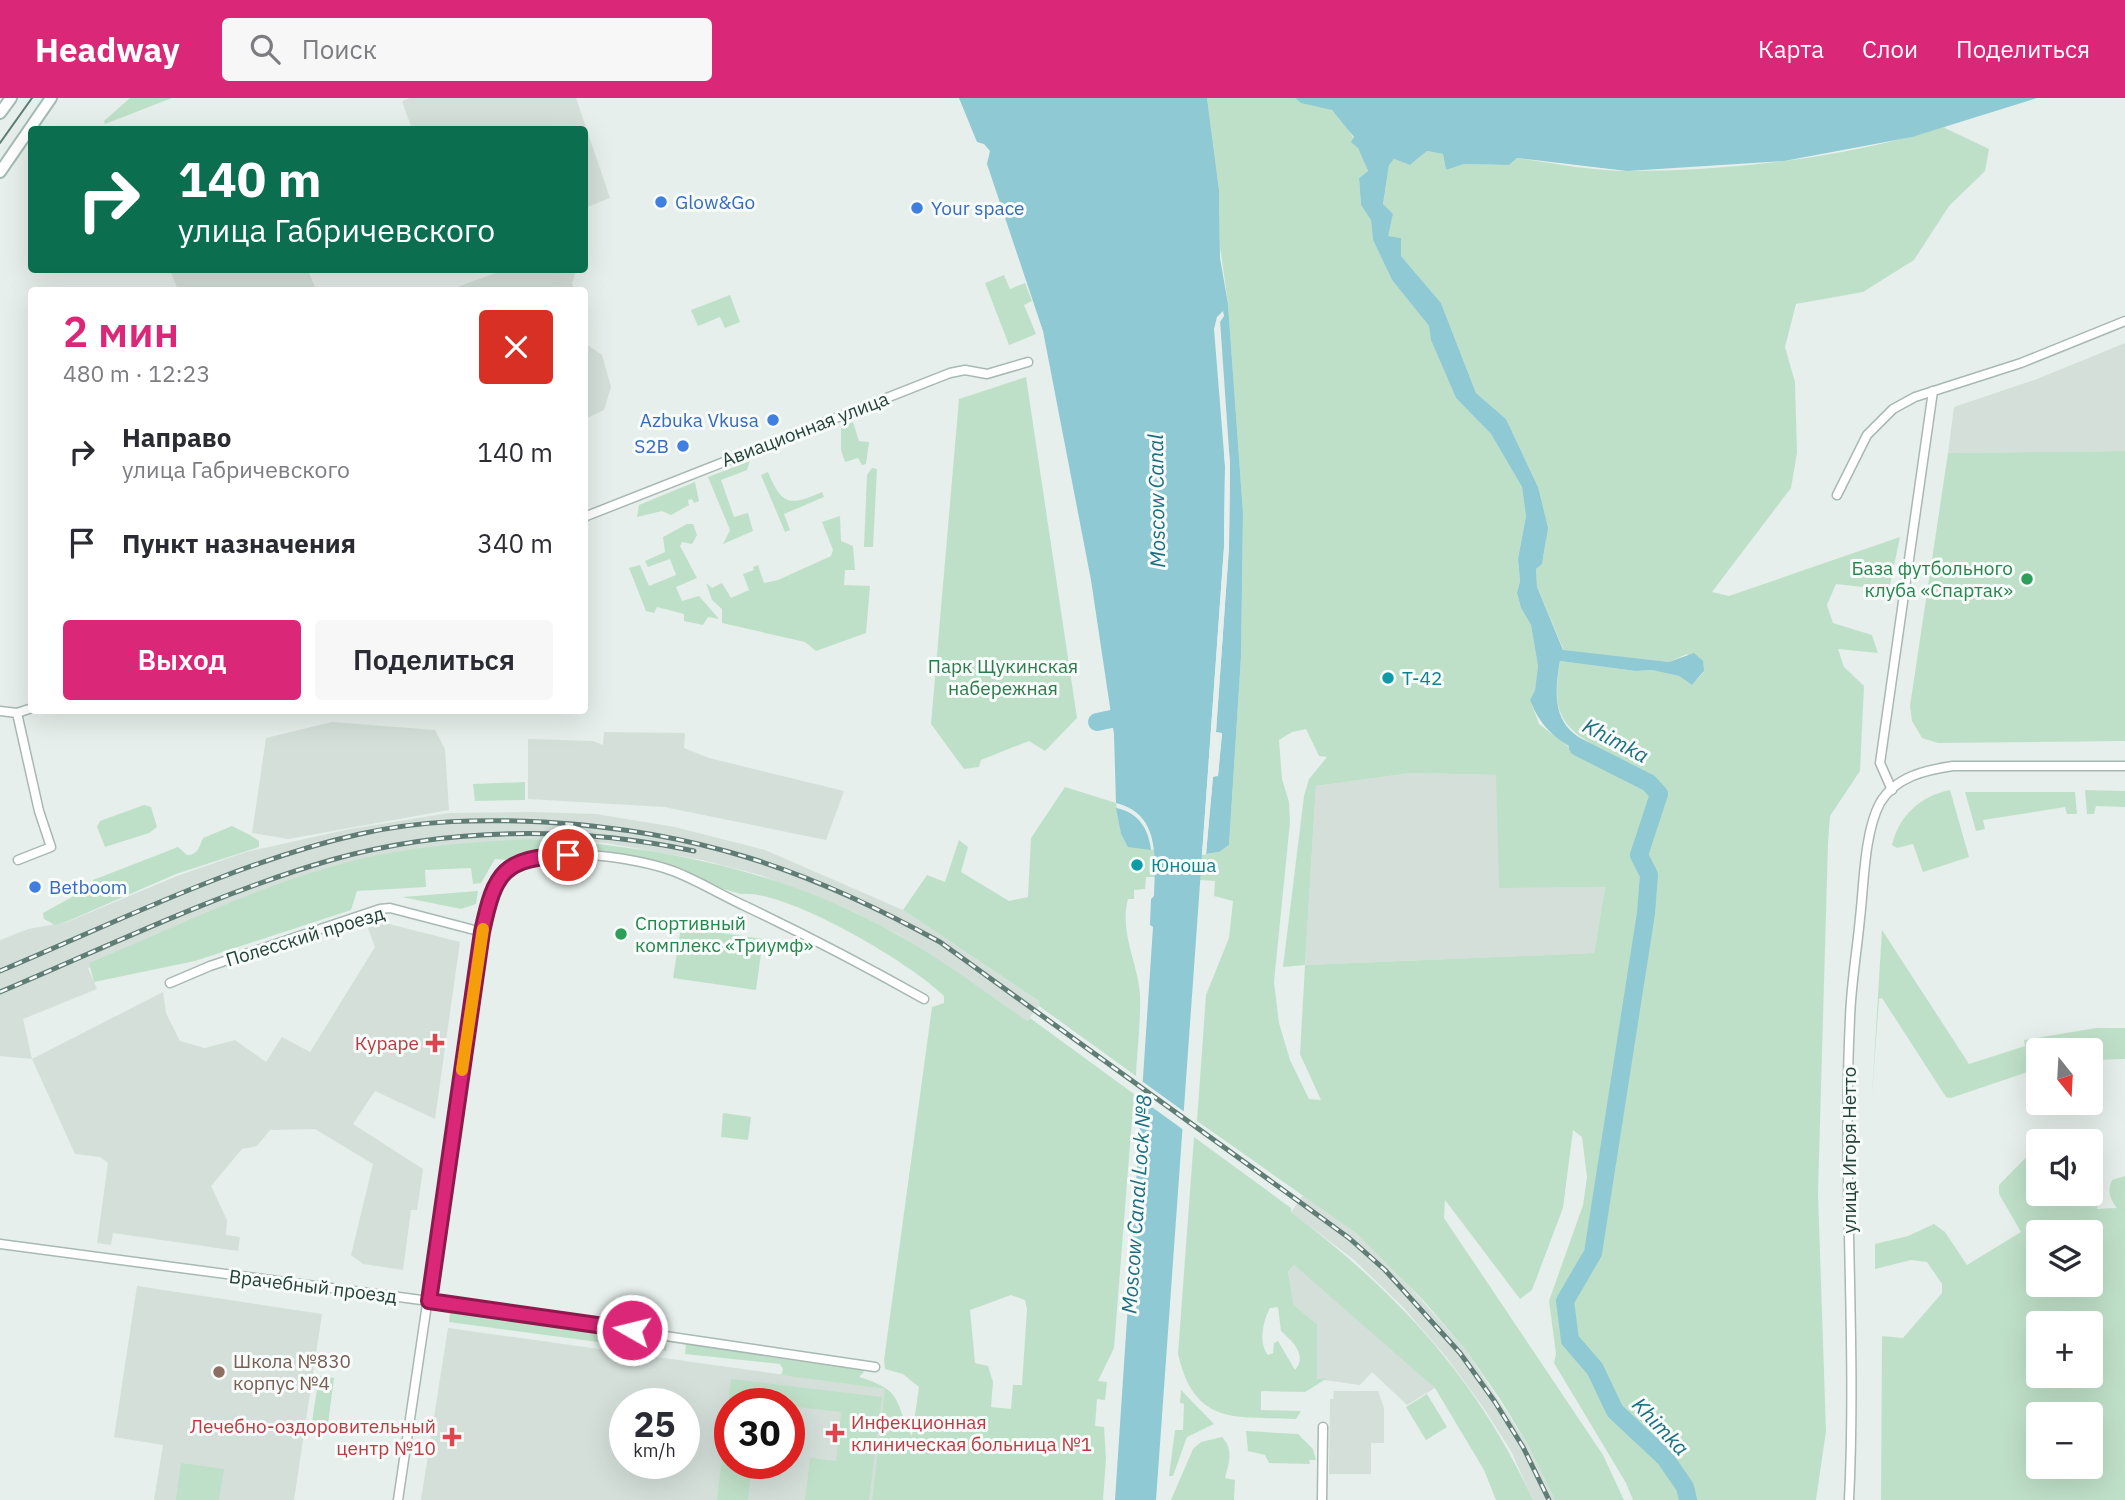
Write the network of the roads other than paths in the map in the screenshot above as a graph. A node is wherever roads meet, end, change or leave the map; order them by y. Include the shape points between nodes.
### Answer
1 (11, 98) edge
2 (51, 98) edge
3 (0, 113) edge
4 (32, 126) edge
5 (28, 131) edge
6 (0, 172) edge
7 (2125, 321) edge
8 (1028, 362) dead end
9 (1933, 391) junction
10 (1837, 495) dead end
11 (588, 515) edge
12 (28, 709) edge
13 (0, 710) edge
14 (17, 713) junction
15 (2125, 766) edge
16 (1892, 790) junction
17 (18, 860) dead end
18 (482, 932) junction
19 (170, 984) dead end
20 (924, 999) dead end
21 (0, 1244) edge
22 (429, 1301) junction
23 (874, 1367) dead end
24 (1323, 1427) dead end
25 (398, 1500) edge
26 (1322, 1500) edge
27 (1849, 1500) edge

1 - 3 main road
2 - 4 main road
5 - 6 main road
7 - 9 street via 2021,363
8 - 11 street, Авиационная улица via 986,374 950,373
9 - 10 street via 1885,416 1867,435
9 - 16 street via 1880,763
12 - 14 street
13 - 14 street
14 - 17 street via 51,846
15 - 16 street via 1953,766 1925,770 1900,781
16 - 27 street, улица Игоря Нетто via 1880,803 1868,844 1850,1016 1847,1154 1854,1411
18 - 19 street, Полесский проезд via 380,909
18 - 20 street via 492,889 512,864 543,856 610,859 672,871 844,954
18 - 22 street
21 - 22 street, Врачебный проезд
22 - 23 street, Врачебный проезд
22 - 25 street
24 - 26 street

